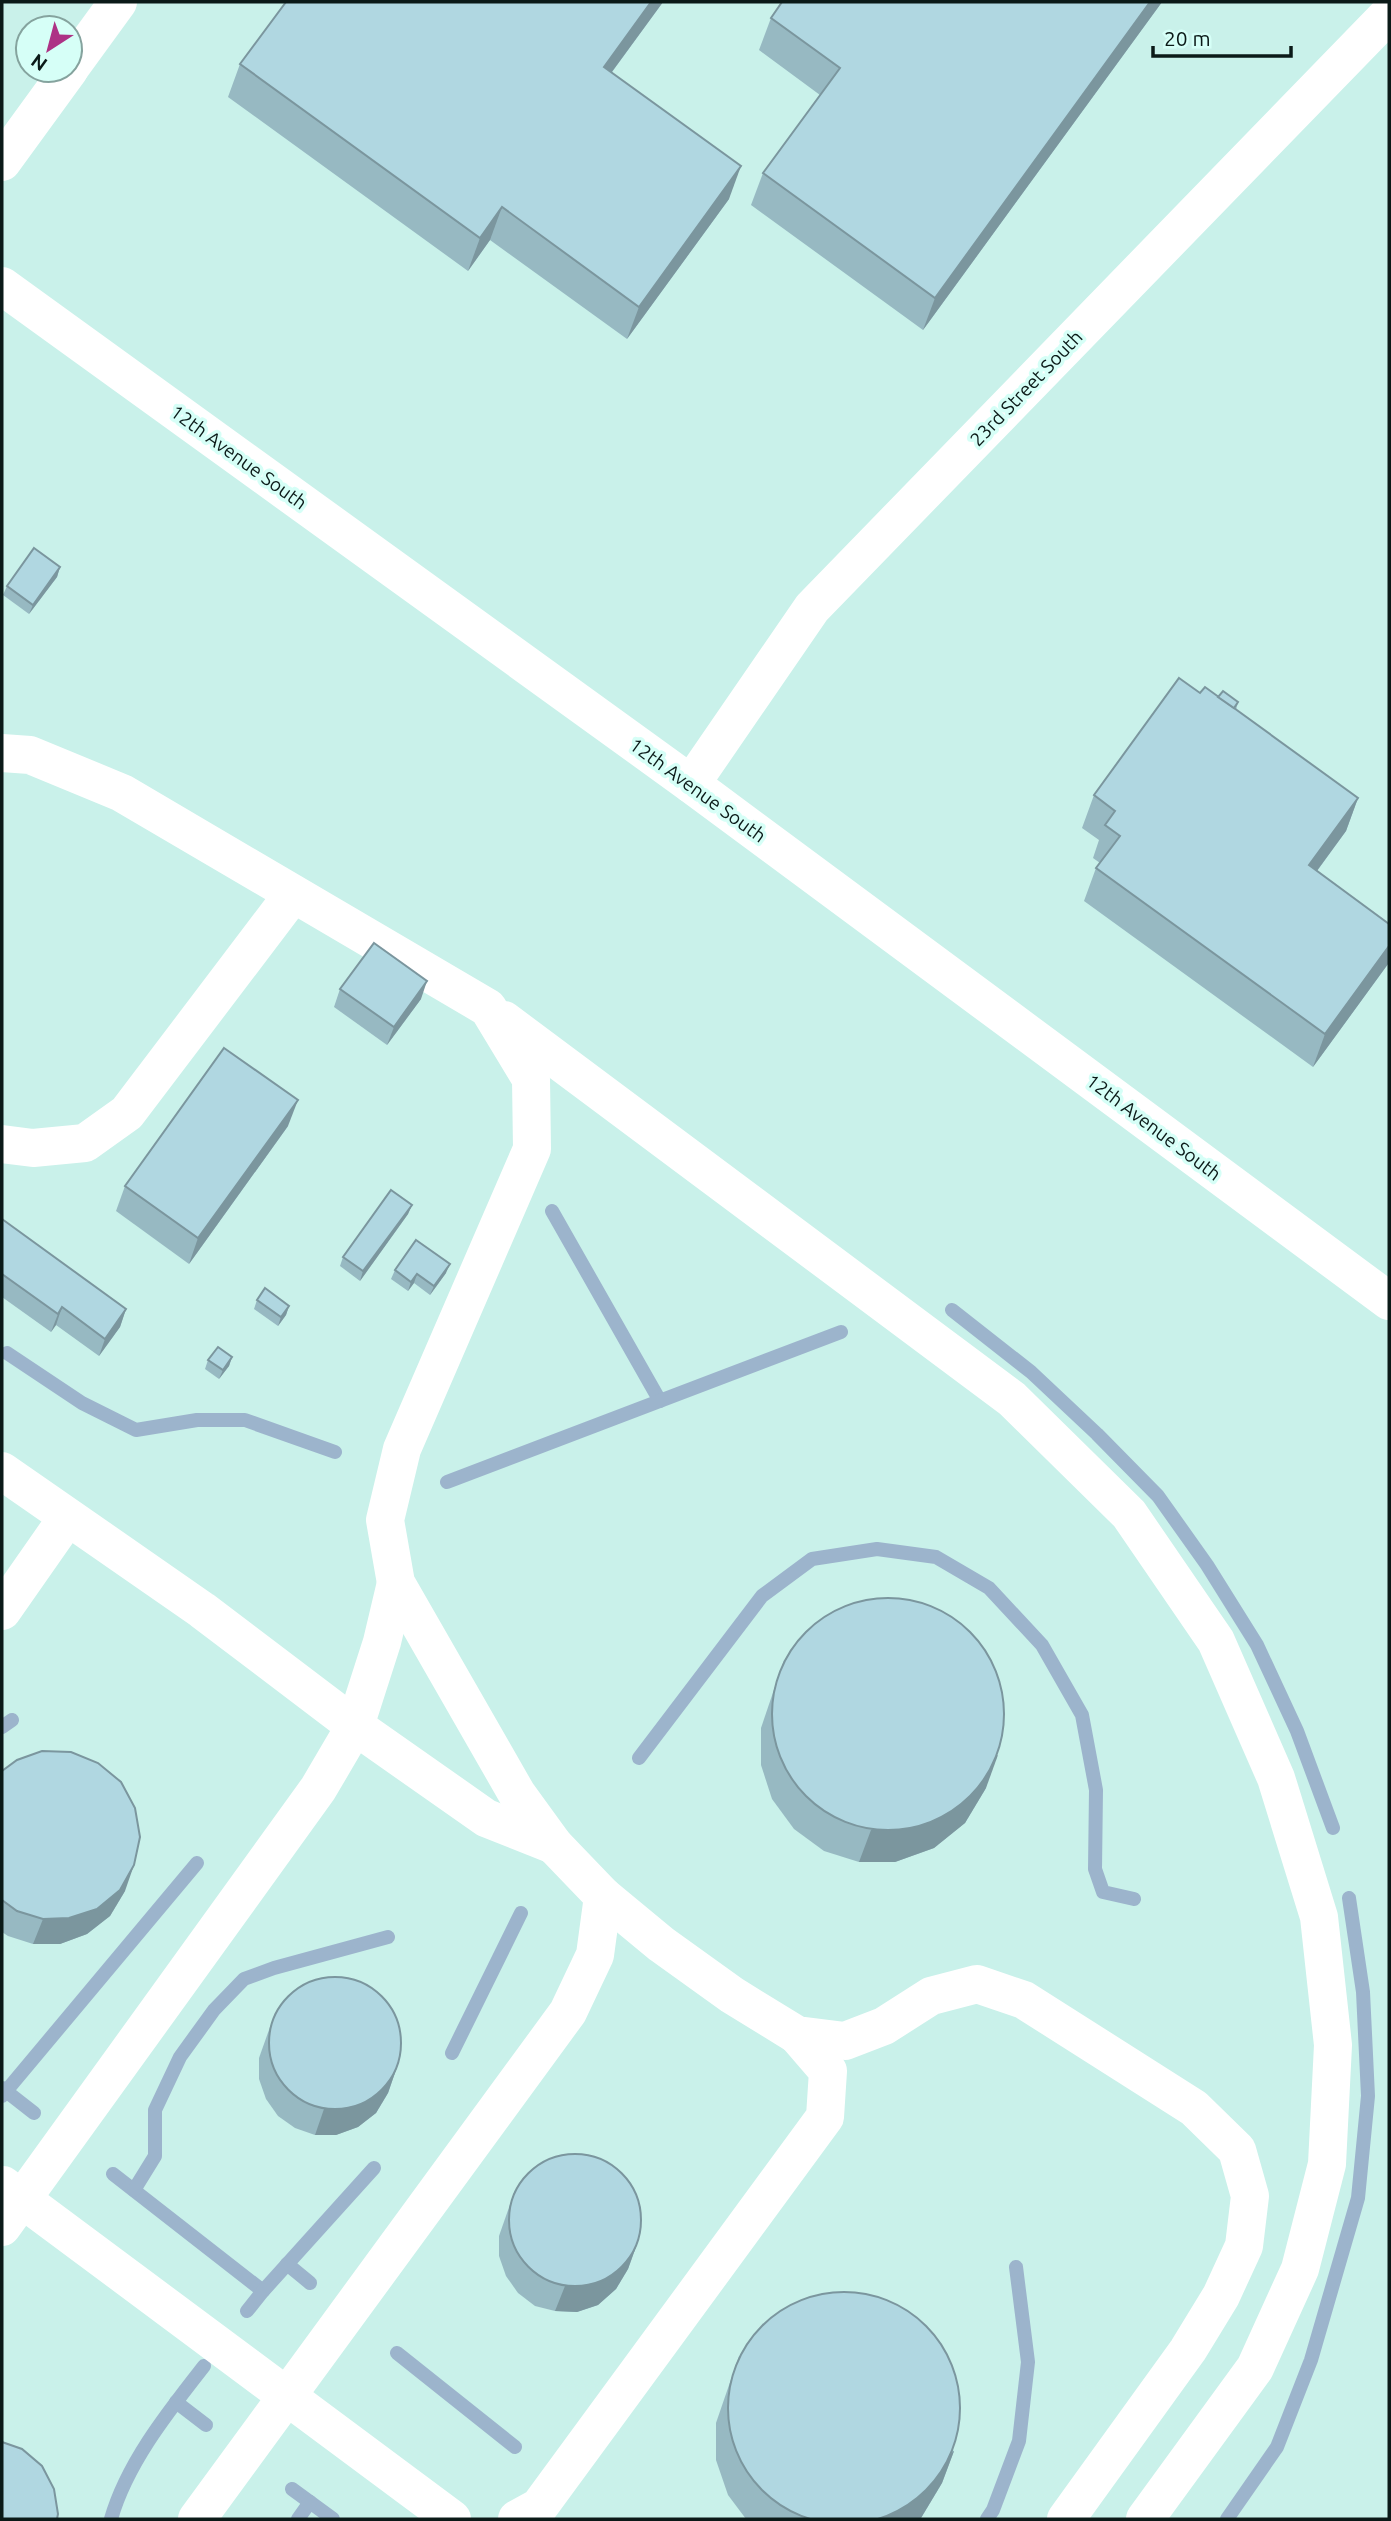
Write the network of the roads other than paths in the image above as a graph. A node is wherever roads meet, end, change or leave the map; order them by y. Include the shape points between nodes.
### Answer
1 (118, 2) edge
2 (1389, 14) edge
3 (84, 48) edge
4 (58, 84) edge
5 (2, 162) edge
6 (2, 286) edge
7 (2, 753) edge
8 (691, 784) junction
9 (293, 894) junction
10 (488, 1008) junction
11 (2, 1144) edge
12 (1389, 1301) edge
13 (2, 1471) edge
14 (67, 1518) junction
15 (396, 1583) junction
16 (2, 1611) edge
17 (355, 1726) junction
18 (554, 1845) junction
19 (603, 1896) junction
20 (797, 2035) junction
21 (9, 2204) edge
22 (288, 2396) junction
23 (197, 2519) edge
24 (452, 2519) edge
25 (517, 2519) edge
26 (1066, 2519) edge
27 (1145, 2519) edge

1 - 3 street
2 - 8 street, 23rd Street South via 812,608
4 - 5 street
6 - 8 street, 12th Avenue South
7 - 9 street via 30,755 122,793
8 - 12 street, 12th Avenue South
9 - 10 street
9 - 11 street via 127,1113 85,1143 33,1148
10 - 15 street via 531,1079 532,1149 402,1449 385,1520
10 - 27 street via 1012,1399 1129,1514 1216,1642 1276,1778 1319,1917 1333,2045 1327,2164 1300,2269 1255,2368
13 - 14 street
14 - 16 street
14 - 17 street via 202,1610
15 - 17 street
15 - 18 street via 517,1794
17 - 18 street via 486,1818
17 - 21 street via 318,1789
18 - 19 street
19 - 20 street via 712,1981
19 - 22 street via 595,1955 568,2012
20 - 25 street via 828,2071 825,2117 539,2507
20 - 26 street via 845,2041 884,2026 931,1996 977,1984 1024,2000 1194,2108 1237,2150 1250,2196 1244,2246 1222,2297
21 - 22 street
22 - 23 street
22 - 24 street

